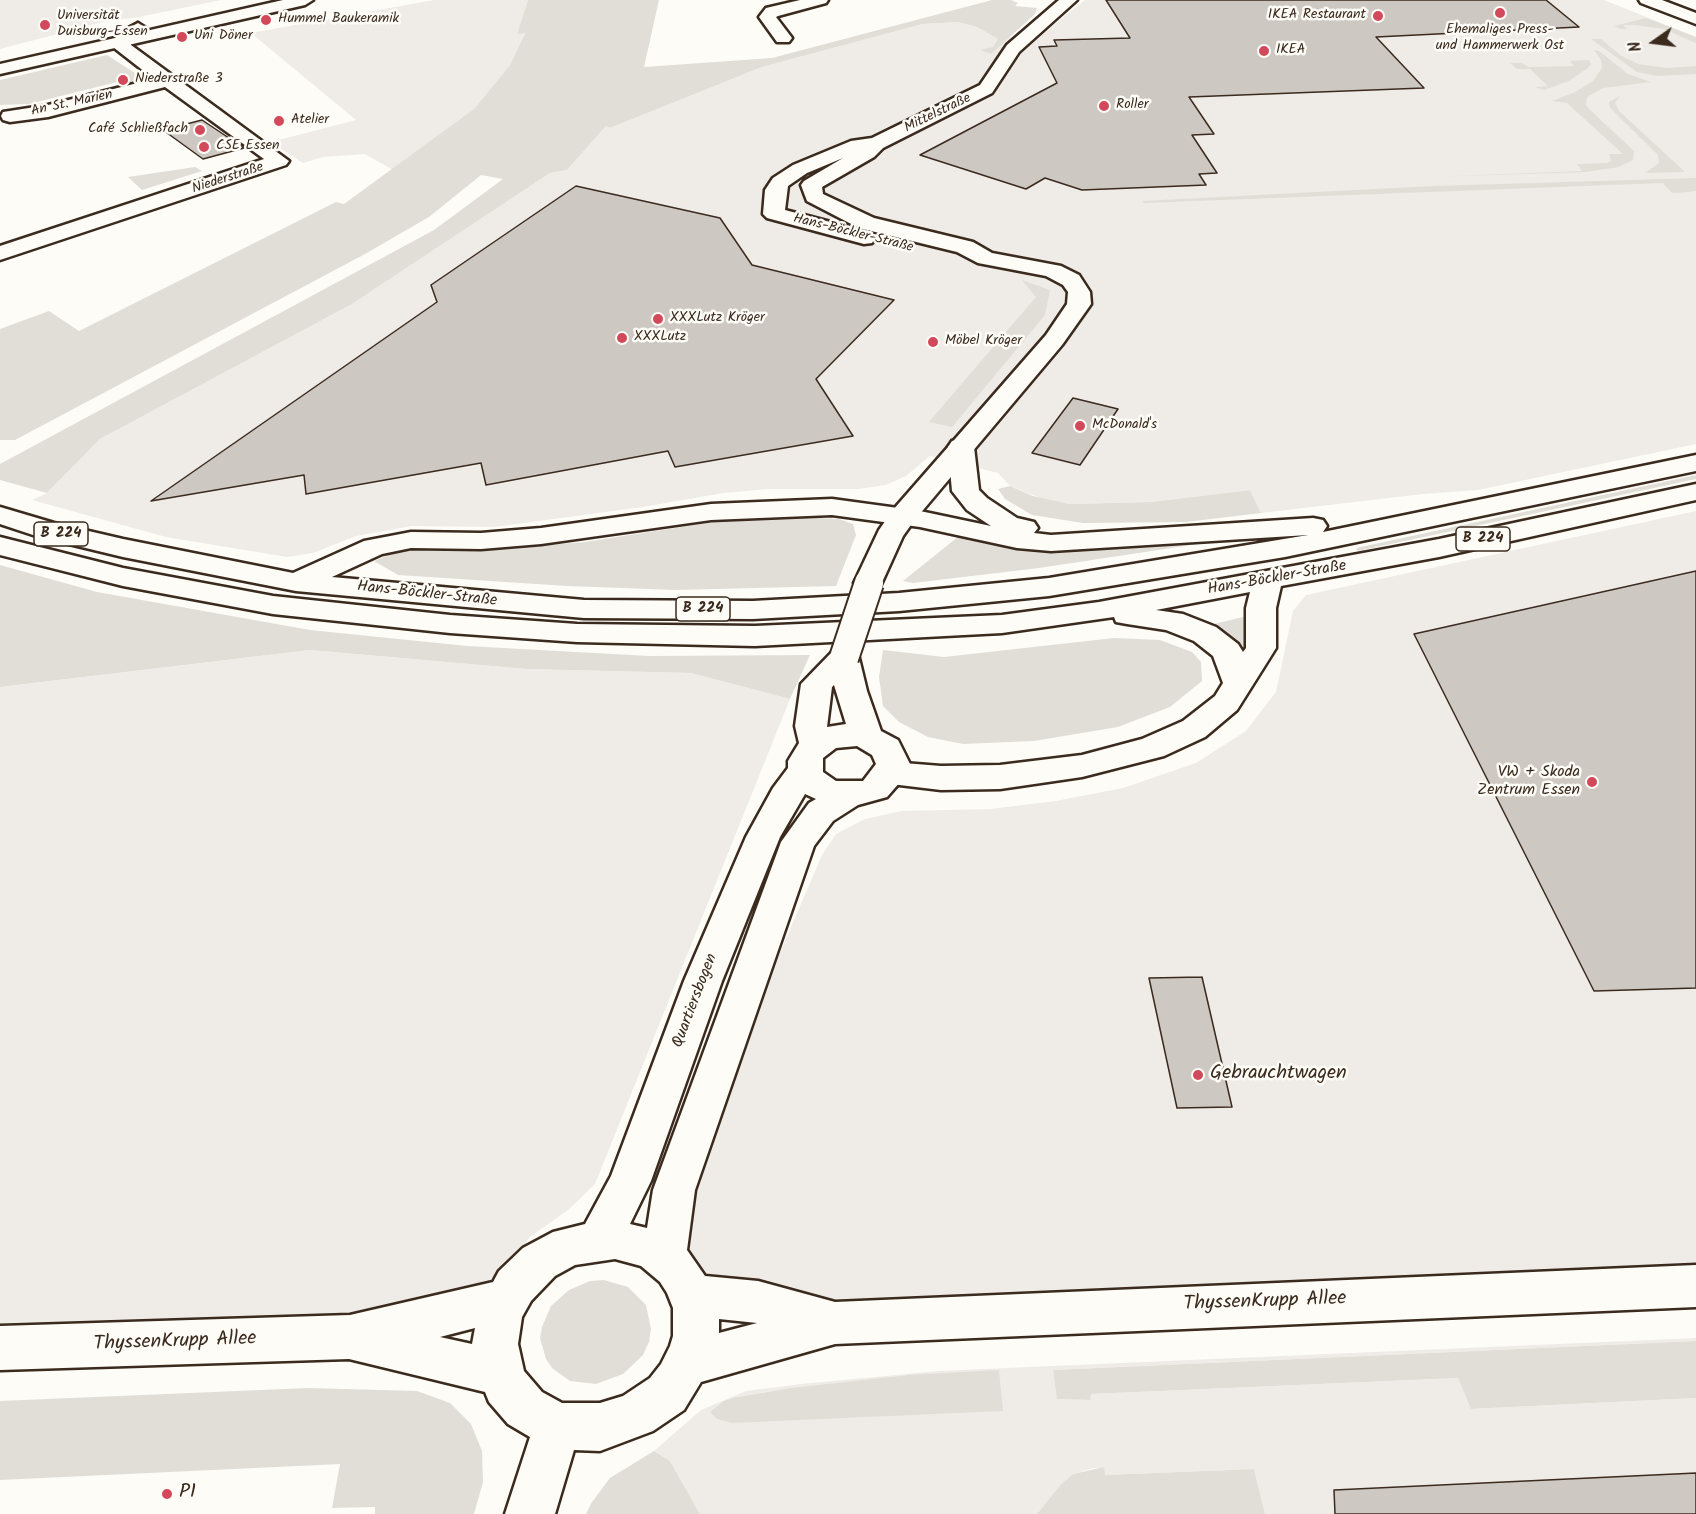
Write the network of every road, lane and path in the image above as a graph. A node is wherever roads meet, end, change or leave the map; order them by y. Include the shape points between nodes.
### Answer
1 (265, 0) edge
2 (304, 0) edge
3 (820, 0) edge
4 (1647, 0) edge
5 (1062, 1) edge
6 (1696, 18) edge
7 (138, 28) junction
8 (783, 38) dead end
9 (122, 41) junction
10 (0, 59) edge
11 (0, 69) edge
12 (168, 81) junction
13 (10, 116) dead end
14 (876, 144) junction
15 (0, 253) edge
16 (984, 256) junction
17 (962, 447) junction
18 (1696, 464) edge
19 (1696, 492) edge
20 (0, 515) edge
21 (903, 516) junction
22 (1411, 523) junction
23 (1087, 542) junction
24 (0, 546) edge
25 (1268, 580) junction
26 (296, 582) junction
27 (1099, 611) junction
28 (843, 658) junction
29 (1238, 682) junction
30 (867, 737) junction
31 (811, 757) junction
32 (891, 773) junction
33 (848, 795) junction
34 (600, 1239) junction
35 (664, 1257) junction
36 (1696, 1286) edge
37 (692, 1295) junction
38 (506, 1300) junction
39 (835, 1323) junction
40 (350, 1337) junction
41 (0, 1348) edge
42 (687, 1364) junction
43 (500, 1373) junction
44 (557, 1426) junction
45 (530, 1514) edge

1 - 7 street
2 - 9 street
3 - 8 street via 772,12 767,17
4 - 6 street
5 - 14 street, Mittelstraße via 1014,49 986,88
7 - 9 street
7 - 10 street
9 - 11 street
9 - 12 street, Niederstraße via 122,47
12 - 13 street, An St. Marien via 48,111
12 - 15 street, Niederstraße via 279,161
14 - 16 street, Hans-Böckler-Straße via 811,185 814,197 867,223 965,247
14 - 16 street, Hans-Böckler-Straße via 858,145 800,169 780,182 775,190 774,214 933,253
16 - 17 street, Hans-Böckler-Straße via 1062,275 1079,292 1079,304 1054,340
17 - 21 street, Hans-Böckler-Straße
17 - 23 street via 966,491 977,504 1008,525
18 - 22 street, Hans-Böckler-Straße / B 224
19 - 25 street, Hans-Böckler-Straße / B 224 via 1439,548
20 - 26 street, Hans-Böckler-Straße / B 224 via 123,548
21 - 23 street via 1017,540
21 - 26 street via 832,507 771,508 711,512 541,536 481,541 411,540 374,547
21 - 28 street, Hans-Böckler-Straße, bridge via 889,536 869,583
22 - 23 street via 1281,527
22 - 26 street, Hans-Böckler-Straße / B 224 via 1049,587 753,610 584,609
24 - 27 street, Hans-Böckler-Straße / B 224 via 123,577 273,605 577,633 755,636 1002,624
25 - 27 street, Hans-Böckler-Straße / B 224
25 - 29 street via 1262,608 1261,648
27 - 29 street via 1172,621 1205,634 1227,651
28 - 30 street
28 - 31 street, Hans-Böckler-Straße via 817,684
29 - 32 street via 1226,704 1194,729 1152,747 1082,766 1000,777 941,778
30 - 31 street via 840,735
30 - 32 street via 886,748 893,764
31 - 33 street via 811,780 820,788
31 - 34 street, Quartiersbogen via 784,796 763,837 703,981 630,1181
32 - 33 street via 875,789
33 - 35 street via 821,812 798,842 674,1190
34 - 35 street via 628,1241
34 - 38 street via 568,1246 539,1262
35 - 37 street via 676,1268
36 - 39 street, ThyssenKrupp Allee
37 - 39 street, ThyssenKrupp Allee via 758,1302
37 - 42 street via 696,1336
38 - 40 street, ThyssenKrupp Allee
38 - 43 street via 496,1329
39 - 42 street, ThyssenKrupp Allee
40 - 41 street, ThyssenKrupp Allee
40 - 43 street, ThyssenKrupp Allee
42 - 44 street via 667,1394 636,1415 600,1427
43 - 44 street via 514,1398 537,1417
44 - 45 street

